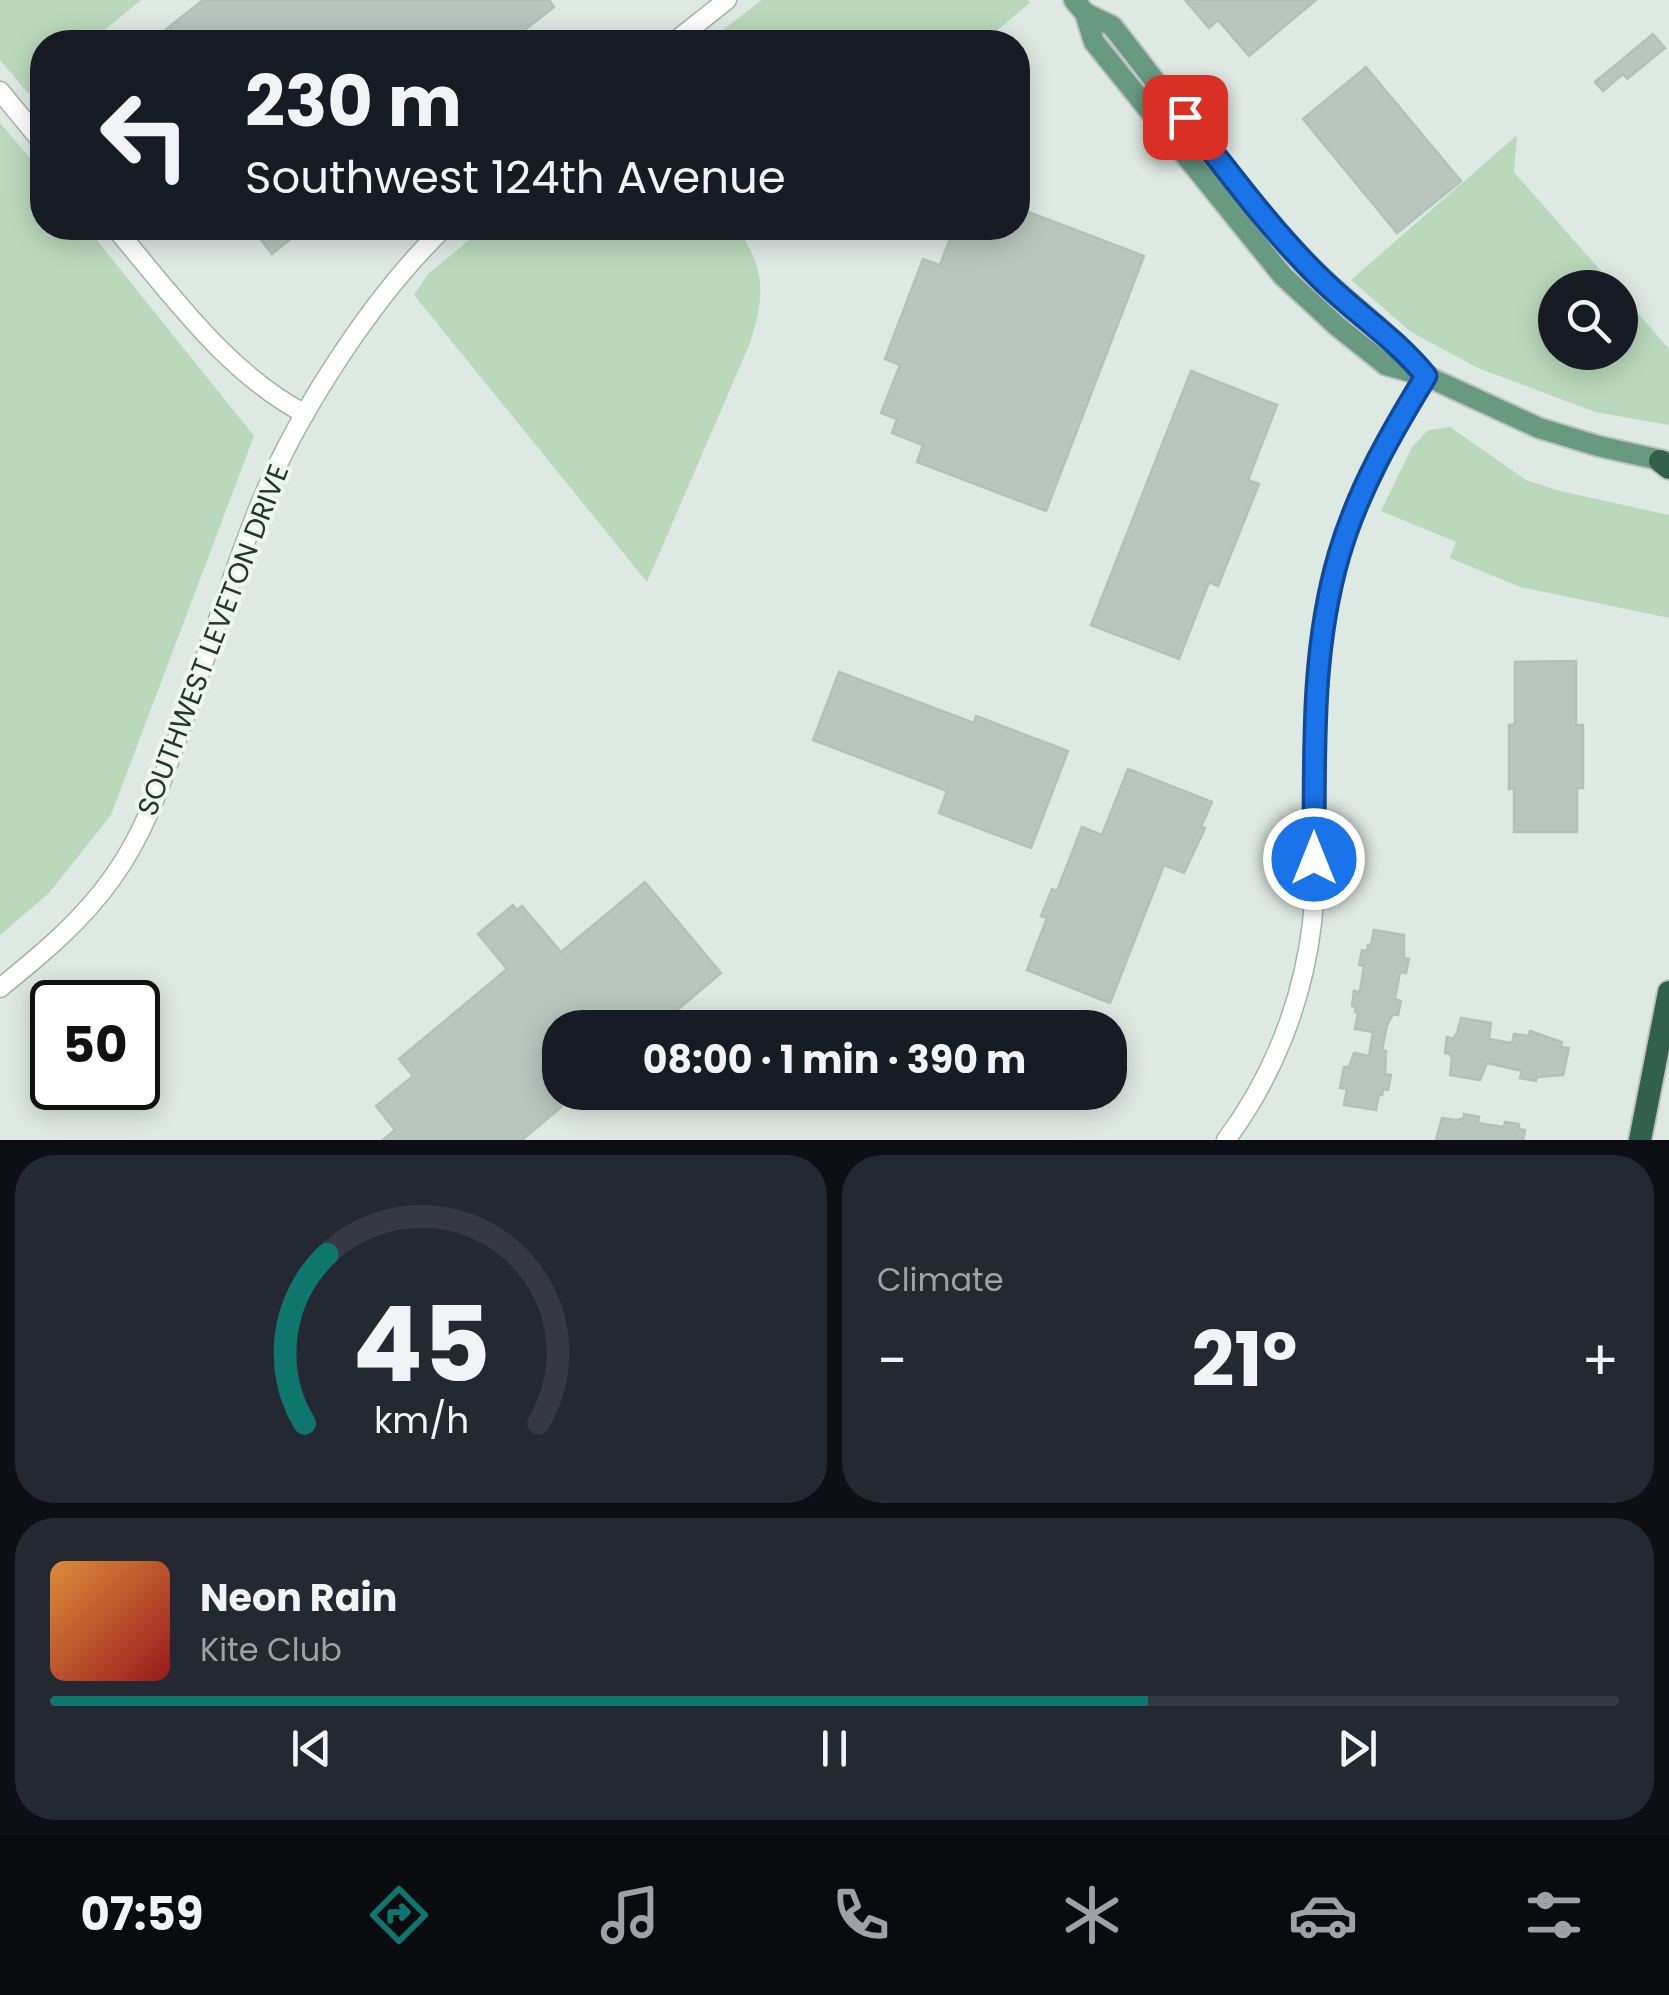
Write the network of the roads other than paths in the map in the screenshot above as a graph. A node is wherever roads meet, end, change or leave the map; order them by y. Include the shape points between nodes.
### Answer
1 (727, 0) edge
2 (1079, 6) edge
3 (689, 30) edge
4 (0, 92) edge
5 (30, 128) edge
6 (125, 240) edge
7 (431, 240) edge
8 (1426, 376) junction
9 (305, 414) junction
10 (1666, 464) edge
11 (0, 988) edge
12 (1669, 992) edge
13 (1226, 1140) edge
14 (1640, 1140) edge

1 - 3 street
2 - 8 main road via 1112,26 1321,280
4 - 5 street
6 - 9 street via 229,360
7 - 9 street, SOUTHWEST LEVETON DRIVE
8 - 10 main road via 1512,418
8 - 13 street via 1372,469 1331,582 1317,680 1314,895 1306,959 1276,1054
9 - 11 street, SOUTHWEST LEVETON DRIVE via 263,498 140,832 84,914
12 - 14 highway

